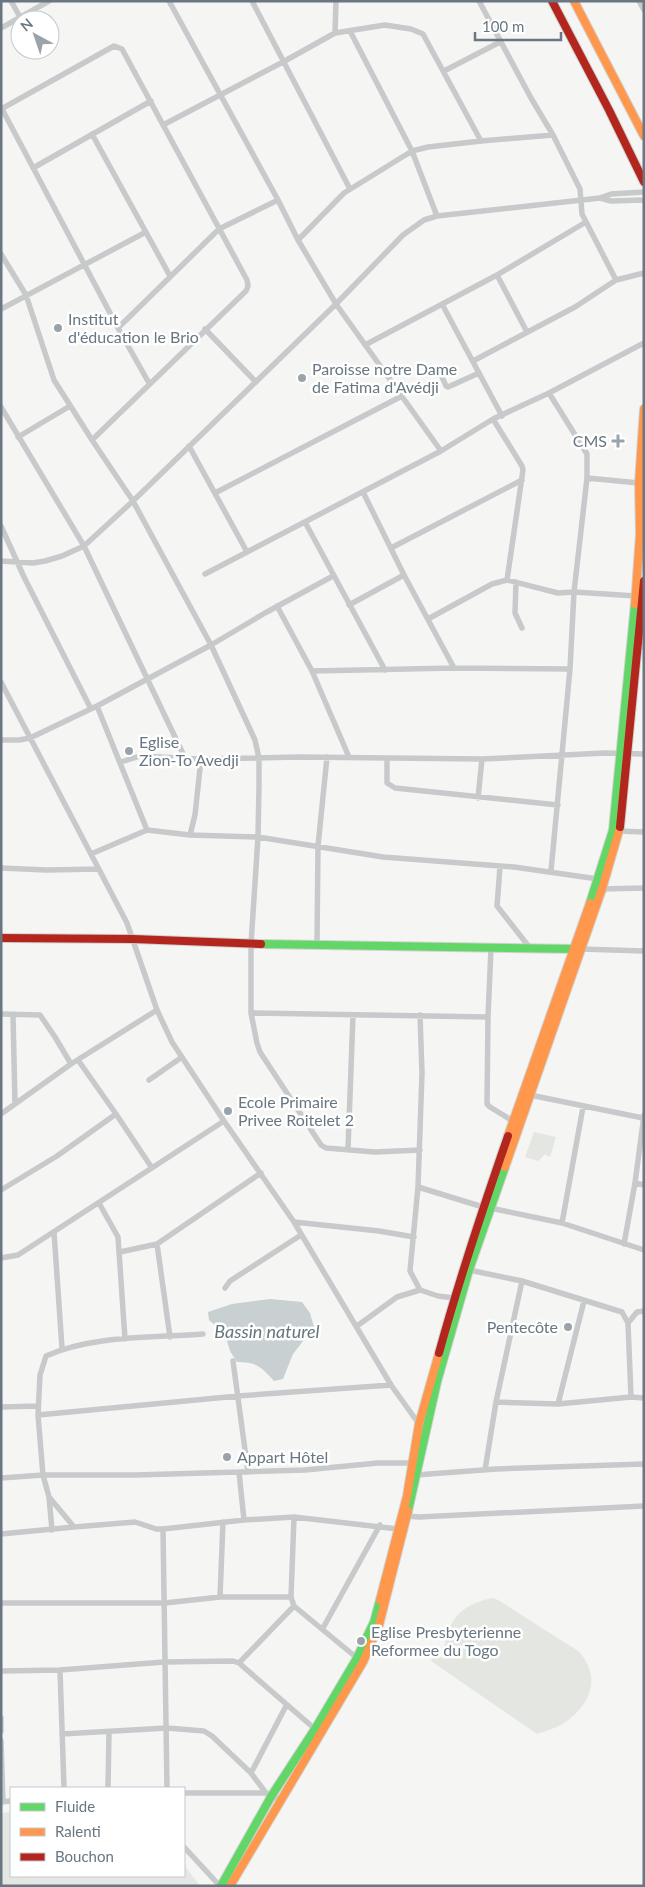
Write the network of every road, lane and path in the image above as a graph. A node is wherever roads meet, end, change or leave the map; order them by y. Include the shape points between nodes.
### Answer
1 (49, 1) edge
2 (169, 1) edge
3 (252, 1) edge
4 (336, 1) edge
5 (479, 1) edge
6 (552, 1) edge
7 (574, 1) edge
8 (639, 1) edge
9 (34, 10) edge
10 (644, 10) edge
11 (350, 31) junction
12 (335, 33) junction
13 (500, 42) junction
14 (283, 62) junction
15 (444, 71) junction
16 (220, 95) junction
17 (151, 101) junction
18 (2, 109) edge
19 (163, 125) junction
20 (92, 134) junction
21 (553, 135) junction
22 (644, 136) edge
23 (481, 141) junction
24 (412, 152) junction
25 (33, 168) junction
26 (644, 182) edge
27 (350, 189) junction
28 (644, 192) edge
29 (600, 198) junction
30 (278, 200) junction
31 (582, 200) junction
32 (644, 200) edge
33 (437, 216) junction
34 (586, 222) junction
35 (219, 229) junction
36 (146, 232) junction
37 (298, 240) junction
38 (1, 254) edge
39 (84, 265) junction
40 (644, 273) edge
41 (497, 275) junction
42 (170, 276) junction
43 (616, 280) junction
44 (26, 295) junction
45 (336, 304) junction
46 (442, 304) junction
47 (1, 308) edge
48 (118, 328) junction
49 (205, 329) junction
50 (527, 332) junction
51 (644, 343) edge
52 (365, 345) junction
53 (473, 362) junction
54 (439, 370) dead end
55 (479, 373) junction
56 (256, 382) junction
57 (149, 383) junction
58 (549, 393) junction
59 (402, 396) junction
60 (70, 406) junction
61 (1, 407) edge
62 (644, 409) edge
63 (502, 416) junction
64 (493, 419) junction
65 (18, 436) junction
66 (92, 440) junction
67 (189, 446) junction
68 (441, 451) junction
69 (587, 478) junction
70 (522, 480) junction
71 (639, 483) junction
72 (363, 492) junction
73 (215, 493) junction
74 (133, 501) junction
75 (642, 512) edge
76 (305, 522) junction
77 (1, 526) edge
78 (642, 534) edge
79 (84, 546) junction
80 (391, 548) junction
81 (247, 552) junction
82 (1, 560) edge
83 (18, 562) junction
84 (205, 574) dead end
85 (404, 575) junction
86 (333, 576) junction
87 (507, 580) junction
88 (644, 581) edge
89 (516, 582) junction
90 (574, 592) junction
91 (636, 596) junction
92 (349, 604) junction
93 (277, 606) junction
94 (428, 619) junction
95 (522, 628) dead end
96 (211, 645) junction
97 (454, 668) junction
98 (570, 669) junction
99 (385, 670) junction
100 (312, 671) junction
101 (640, 672) edge
102 (148, 678) junction
103 (1, 682) edge
104 (97, 706) junction
105 (91, 708) junction
106 (30, 738) junction
107 (1, 740) edge
108 (623, 754) junction
109 (644, 754) edge
110 (561, 755) junction
111 (327, 757) junction
112 (349, 757) junction
113 (185, 758) junction
114 (259, 758) junction
115 (200, 759) junction
116 (387, 759) junction
117 (482, 759) junction
118 (121, 762) junction
119 (478, 798) junction
120 (558, 805) junction
121 (147, 830) junction
122 (619, 831) junction
123 (644, 832) edge
124 (190, 835) junction
125 (258, 837) junction
126 (318, 846) junction
127 (91, 854) junction
128 (500, 867) junction
129 (1, 868) edge
130 (99, 868) junction
131 (551, 871) junction
132 (598, 879) junction
133 (644, 888) edge
134 (602, 889) junction
135 (1, 938) edge
136 (133, 939) junction
137 (250, 944) junction
138 (317, 944) junction
139 (491, 948) junction
140 (530, 948) junction
141 (577, 949) junction
142 (644, 951) edge
143 (157, 1010) junction
144 (251, 1013) junction
145 (1, 1014) edge
146 (14, 1015) junction
147 (353, 1015) junction
148 (420, 1015) junction
149 (488, 1017) junction
150 (182, 1057) junction
151 (78, 1060) junction
152 (71, 1064) junction
153 (149, 1080) dead end
154 (530, 1095) junction
155 (15, 1103) junction
156 (583, 1107) junction
157 (1, 1114) edge
158 (116, 1114) junction
159 (644, 1117) edge
160 (224, 1121) junction
161 (513, 1121) junction
162 (348, 1149) junction
163 (420, 1150) junction
164 (152, 1168) junction
165 (261, 1173) junction
166 (635, 1183) junction
167 (644, 1185) edge
168 (418, 1187) junction
169 (1, 1190) edge
170 (100, 1203) junction
171 (486, 1207) junction
172 (294, 1222) junction
173 (562, 1223) junction
174 (54, 1232) junction
175 (301, 1235) junction
176 (414, 1237) junction
177 (157, 1244) junction
178 (624, 1244) junction
179 (644, 1250) edge
180 (120, 1252) junction
181 (1, 1258) edge
182 (469, 1270) junction
183 (522, 1281) junction
184 (225, 1288) dead end
185 (420, 1290) junction
186 (454, 1298) junction
187 (584, 1301) junction
188 (644, 1311) edge
189 (622, 1312) junction
190 (637, 1312) junction
191 (628, 1323) junction
192 (357, 1326) junction
193 (204, 1334) dead end
194 (170, 1337) junction
195 (125, 1339) junction
196 (62, 1348) junction
197 (233, 1361) dead end
198 (391, 1385) junction
199 (238, 1396) junction
200 (630, 1397) junction
201 (644, 1398) edge
202 (496, 1402) junction
203 (558, 1404) junction
204 (38, 1406) junction
205 (1, 1407) edge
206 (38, 1415) junction
207 (419, 1424) junction
208 (416, 1462) junction
209 (644, 1464) edge
210 (485, 1470) junction
211 (240, 1472) junction
212 (248, 1472) junction
213 (43, 1474) junction
214 (416, 1475) junction
215 (1, 1478) edge
216 (49, 1497) junction
217 (644, 1506) edge
218 (407, 1516) junction
219 (294, 1517) junction
220 (244, 1520) junction
221 (223, 1522) junction
222 (380, 1526) junction
223 (74, 1528) junction
224 (163, 1529) junction
225 (398, 1529) junction
226 (52, 1530) junction
227 (1, 1534) edge
228 (220, 1597) junction
229 (291, 1597) junction
230 (1, 1603) edge
231 (165, 1603) junction
232 (294, 1606) junction
233 (323, 1628) junction
234 (357, 1658) junction
235 (164, 1662) junction
236 (239, 1664) junction
237 (60, 1670) junction
238 (1, 1671) edge
239 (286, 1706) junction
240 (1, 1718) edge
241 (167, 1728) junction
242 (315, 1729) junction
243 (1, 1731) edge
244 (109, 1732) junction
245 (62, 1734) junction
246 (1, 1741) edge
247 (251, 1773) junction
248 (64, 1787) edge
249 (108, 1787) edge
250 (167, 1787) edge
251 (185, 1793) edge
252 (269, 1794) junction
253 (280, 1800) junction
254 (2, 1802) edge
255 (185, 1848) edge
256 (220, 1886) edge
257 (230, 1886) edge

1 - 9 street
2 - 16 street
3 - 14 street
4 - 12 street
5 - 13 street
6 - 26 main road
7 - 22 main road
8 - 10 street
11 - 12 street
11 - 15 street via 385,25 419,31
11 - 24 street
12 - 14 street
13 - 15 street
13 - 21 street
14 - 16 street
14 - 27 street
15 - 23 street
16 - 19 street
16 - 30 street
17 - 18 street via 122,49 114,46
17 - 19 street
17 - 20 street
18 - 25 street
19 - 35 street
20 - 25 street
20 - 36 street
21 - 23 street
21 - 31 street via 580,189
23 - 24 street
24 - 27 street
24 - 33 street
25 - 39 street
27 - 37 street
28 - 29 street
29 - 31 street
29 - 32 street
30 - 35 street
30 - 37 street
31 - 33 street
31 - 34 street via 582,214
33 - 45 street via 424,220 403,234
34 - 41 street
34 - 43 street
35 - 42 street
35 - 49 street via 248,286
36 - 39 street
36 - 42 street
37 - 45 street
38 - 44 street
39 - 44 street
39 - 48 street
40 - 43 street
41 - 46 street
41 - 50 street
42 - 48 street
43 - 50 street via 575,307
44 - 47 street
44 - 60 street via 50,368
45 - 52 street
45 - 56 street
46 - 52 street
46 - 53 street
48 - 57 street
49 - 56 street
49 - 57 street
50 - 53 street
51 - 58 street
52 - 59 street
53 - 55 street
54 - 55 street via 448,387
55 - 63 street
56 - 67 street
57 - 66 street
58 - 63 street
58 - 69 street via 588,454
59 - 68 street
59 - 73 street
60 - 65 street
60 - 66 street
61 - 65 street
62 - 71 main road
63 - 64 street
64 - 68 street
64 - 70 street via 522,466
65 - 79 street
66 - 74 street
67 - 73 street
67 - 74 street
68 - 72 street
69 - 71 street
69 - 90 street
70 - 80 street
70 - 87 street
71 - 75 main road
72 - 76 street
72 - 80 street
73 - 81 street
74 - 79 street
74 - 96 street
75 - 78 main road
76 - 81 street
76 - 86 street
77 - 83 street
78 - 91 main road
79 - 83 street via 45,562
79 - 102 street
80 - 85 street
81 - 84 street
82 - 83 street
83 - 105 street
85 - 92 street
85 - 94 street
86 - 92 street
86 - 93 street
87 - 89 street
87 - 94 street via 492,584
88 - 101 main road
89 - 90 street via 558,592
89 - 95 street via 515,614
90 - 91 street
90 - 98 street
91 - 108 main road
92 - 99 street
93 - 96 street
93 - 100 street
94 - 97 street
96 - 102 street
96 - 114 street via 255,740
97 - 98 street
97 - 99 street
98 - 110 street
99 - 100 street
100 - 112 street
101 - 108 main road
102 - 104 street
102 - 113 street
103 - 106 street
104 - 105 street
104 - 118 street
105 - 106 street
106 - 107 street
106 - 127 street
108 - 109 street
108 - 110 street
108 - 122 main road
108 - 132 main road via 613,830
110 - 117 street
110 - 120 street
111 - 112 street
111 - 114 street
111 - 126 street
112 - 116 street
113 - 115 street
113 - 118 street via 140,756
114 - 115 street
114 - 125 street
115 - 124 street
116 - 117 street
116 - 119 street via 387,782 394,788
117 - 119 street
118 - 121 street
119 - 120 street
120 - 131 street
121 - 124 street
121 - 127 street
122 - 123 street
122 - 134 main road
124 - 125 street
125 - 126 street
125 - 137 street
126 - 128 street via 383,857
126 - 138 street
127 - 130 street
128 - 131 street
128 - 140 street via 497,906
129 - 130 street
130 - 136 street
131 - 132 street
132 - 141 main road
133 - 134 street
134 - 141 main road
135 - 136 main road
136 - 137 main road
136 - 143 street
137 - 138 main road
137 - 144 street
138 - 139 main road
139 - 140 main road
139 - 149 street
140 - 141 main road
141 - 142 street
141 - 154 main road
141 - 161 main road
143 - 150 street
143 - 151 street
144 - 147 street
144 - 162 street via 260,1052 316,1140 326,1148
145 - 146 street
146 - 152 street via 36,1014 43,1018
146 - 155 street
147 - 148 street
147 - 162 street
148 - 149 street
148 - 163 street
149 - 161 street via 487,1104
150 - 153 street
150 - 160 street
151 - 152 street
151 - 158 street
152 - 155 street
154 - 156 street
154 - 171 main road
155 - 157 street
156 - 159 street
156 - 173 street
158 - 164 street
158 - 169 street via 57,1156
159 - 166 street
160 - 164 street
160 - 165 street
161 - 171 main road
162 - 163 street via 375,1152
163 - 168 street
164 - 170 street
165 - 172 street
165 - 177 street
166 - 167 street
166 - 178 street
168 - 171 street
168 - 176 street
170 - 174 street
170 - 180 street via 118,1237
171 - 173 street
171 - 182 main road
171 - 186 main road
172 - 175 street
172 - 176 street
173 - 178 street
174 - 181 street via 18,1255
174 - 196 street
175 - 184 street via 230,1281
175 - 192 street
176 - 185 street via 410,1271
177 - 180 street
177 - 194 street
178 - 179 street
180 - 195 street
182 - 183 street
182 - 208 main road
183 - 187 street
183 - 202 street
185 - 186 street
185 - 192 street via 397,1298
186 - 207 main road
187 - 189 street
187 - 203 street
188 - 190 street
189 - 190 street
189 - 191 street
190 - 191 street
191 - 200 street
192 - 198 street
193 - 194 street
194 - 195 street
195 - 196 street
196 - 204 street via 46,1356 40,1375
197 - 199 street
198 - 199 street
198 - 207 street
199 - 206 street
199 - 212 street
200 - 201 street
200 - 203 street
202 - 203 street
202 - 210 street
204 - 205 street
204 - 206 street
206 - 213 street
207 - 208 main road
208 - 212 street
208 - 214 main road
208 - 225 main road
209 - 210 street
210 - 214 street
211 - 212 street
211 - 213 street
211 - 220 street
213 - 215 street
213 - 216 street
214 - 218 main road
216 - 223 street
216 - 226 street
217 - 218 street
218 - 253 main road via 379,1625 363,1662
219 - 220 street
219 - 222 street
219 - 229 street
220 - 221 street
221 - 224 street
221 - 228 street
222 - 225 street
222 - 233 street
223 - 224 street via 135,1522
223 - 226 street
224 - 231 street
225 - 234 main road via 374,1622
226 - 227 street
228 - 229 street
228 - 231 street
229 - 232 street
230 - 231 street
231 - 235 street
232 - 233 street
232 - 236 street
233 - 234 street
234 - 242 main road
235 - 236 street via 233,1661
235 - 237 street
235 - 241 street
236 - 239 street
237 - 238 street
237 - 245 street
239 - 242 street
239 - 247 street
240 - 243 street
241 - 244 street
241 - 247 street via 208,1733
241 - 250 street
242 - 252 main road
244 - 245 street
244 - 249 street
245 - 248 street
246 - 254 street
247 - 252 street
251 - 252 street
252 - 253 street
252 - 256 main road
253 - 257 main road
255 - 256 street

